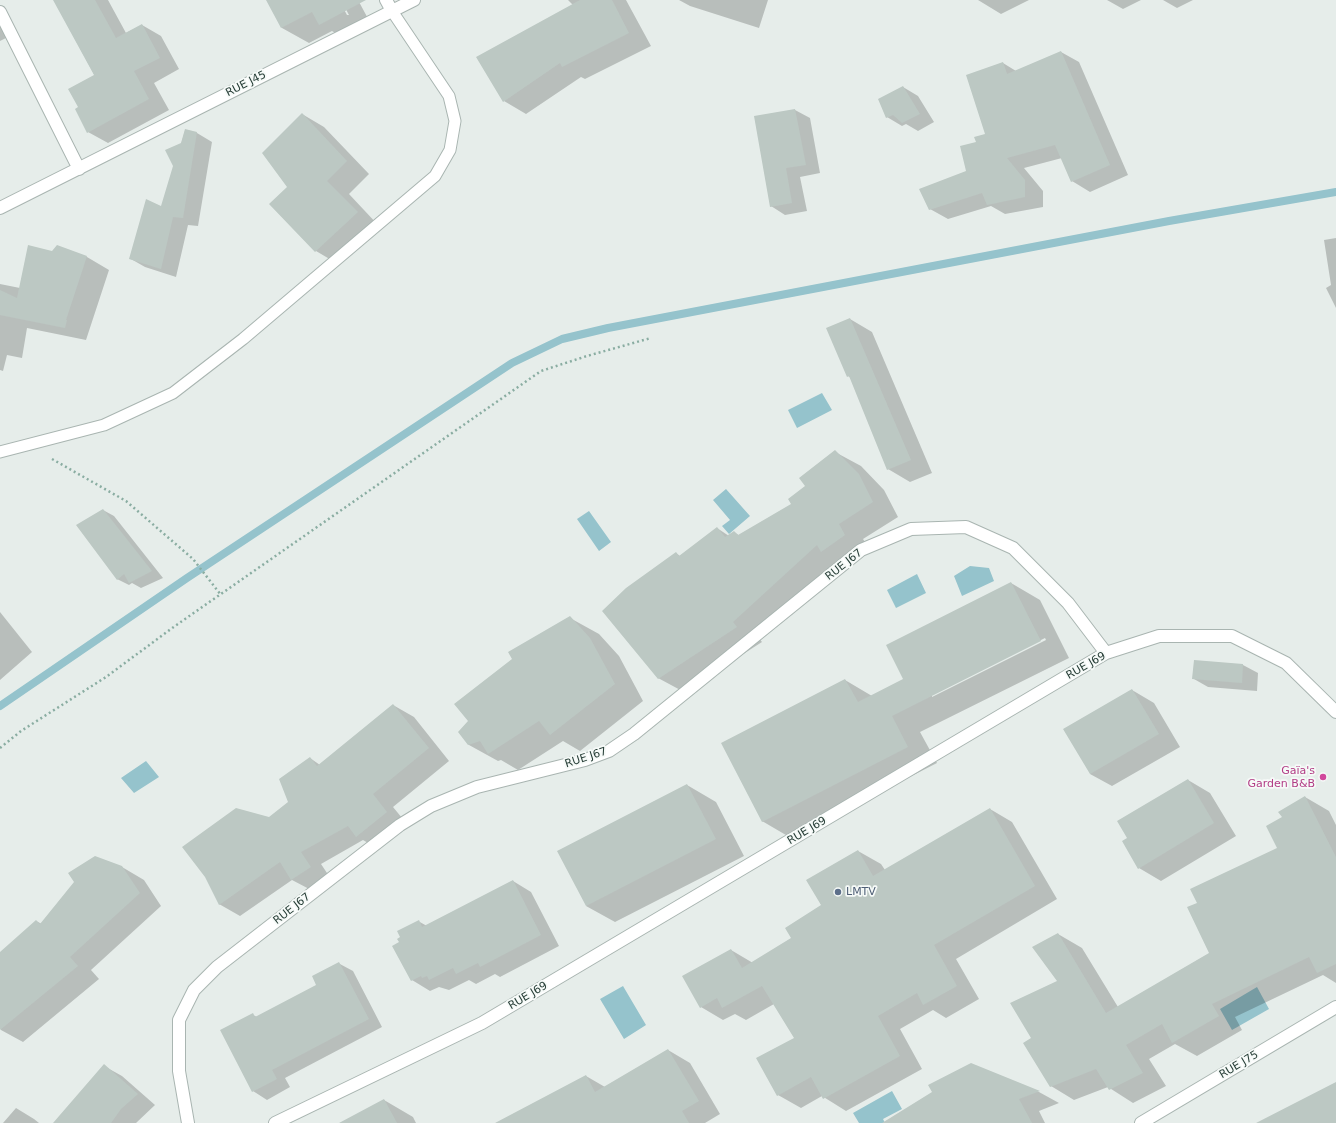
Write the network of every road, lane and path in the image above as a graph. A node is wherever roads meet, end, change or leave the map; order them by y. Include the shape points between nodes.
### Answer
1 (386, 0) edge
2 (414, 0) edge
3 (392, 11) junction
4 (0, 12) edge
5 (79, 169) junction
6 (0, 208) edge
7 (651, 338) dead end
8 (34, 444) junction
9 (0, 452) edge
10 (221, 595) junction
11 (1106, 653) junction
12 (1336, 712) edge
13 (0, 748) edge
14 (1336, 1007) edge
15 (188, 1123) edge
16 (276, 1123) edge
17 (1141, 1123) edge

1 - 3 street
2 - 3 street, RUE J45
3 - 5 street, RUE J45
3 - 8 lane via 449,96 455,121 450,150 435,176 243,339 173,393 104,425
4 - 5 street
5 - 6 street, RUE J45
7 - 10 path via 541,371
8 - 9 lane
8 - 10 path via 55,461 126,501 193,559
10 - 13 path via 106,676 21,731
11 - 12 street, RUE J69 via 1160,636 1232,636 1286,663
11 - 15 street, RUE J67 via 1068,602 1013,548 966,527 910,529 861,550 634,734 609,751 585,760 478,788 431,806 400,825 217,967 194,990 179,1020 179,1071
11 - 16 street, RUE J69 via 482,1023
14 - 17 street, RUE J75

